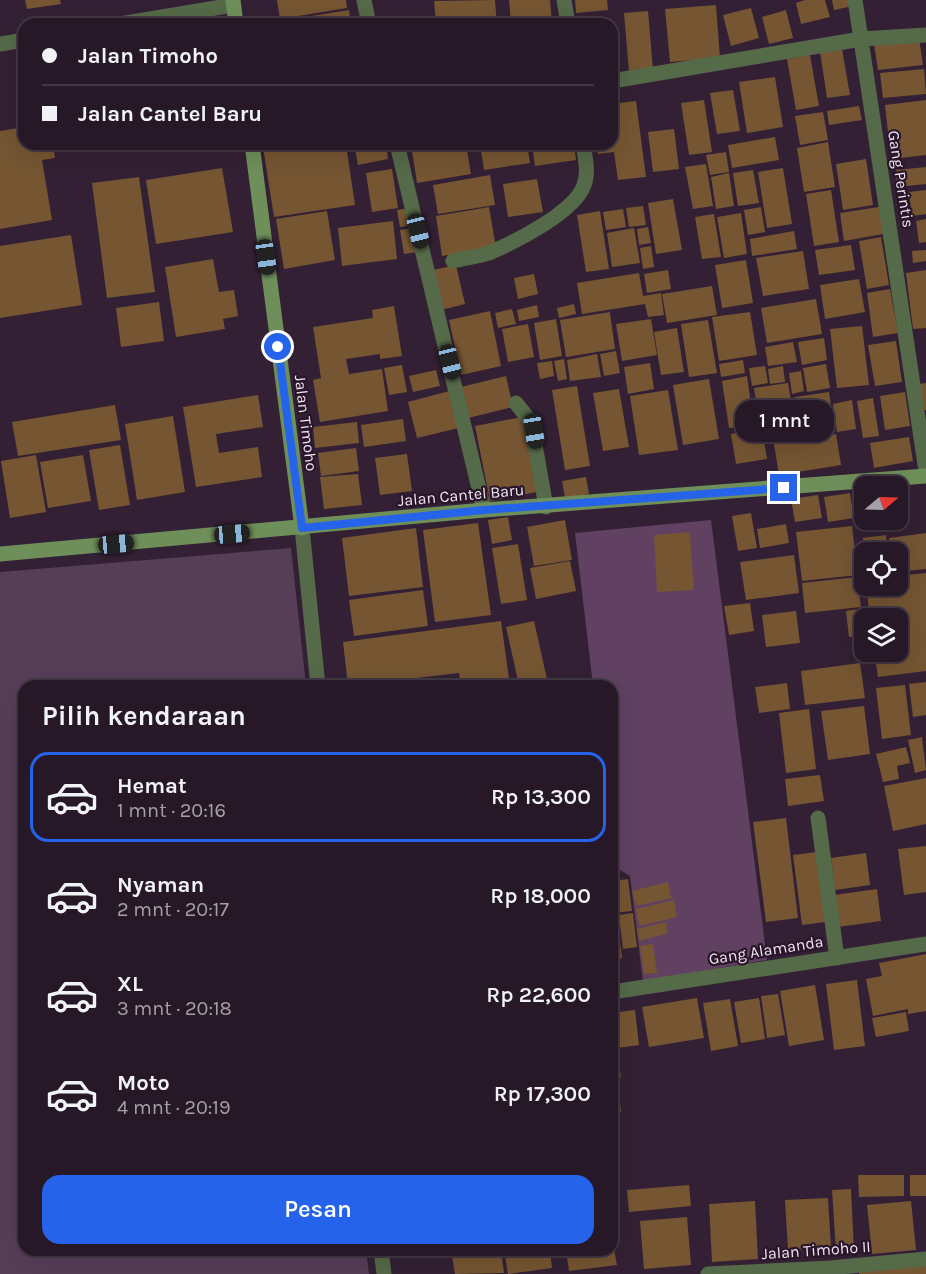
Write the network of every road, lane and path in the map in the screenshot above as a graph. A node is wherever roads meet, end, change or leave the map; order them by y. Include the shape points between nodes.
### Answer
1 (364, 0) edge
2 (564, 0) edge
3 (855, 0) edge
4 (233, 2) edge
5 (151, 18) edge
6 (235, 18) edge
7 (368, 18) edge
8 (567, 18) edge
9 (926, 35) edge
10 (861, 39) junction
11 (18, 41) edge
12 (0, 44) edge
13 (618, 80) edge
14 (253, 150) edge
15 (398, 150) edge
16 (585, 150) edge
17 (453, 261) dead end
18 (516, 403) dead end
19 (926, 471) edge
20 (926, 476) edge
21 (546, 507) junction
22 (484, 510) junction
23 (302, 528) junction
24 (0, 554) edge
25 (317, 680) edge
26 (818, 818) dead end
27 (926, 944) edge
28 (837, 958) junction
29 (618, 991) edge
30 (382, 1256) edge
31 (926, 1259) edge
32 (384, 1274) edge
33 (708, 1274) edge

1 - 7 street
2 - 8 street
3 - 10 street, Gang Perintis
4 - 5 street
4 - 6 street
9 - 10 street
10 - 13 street
10 - 19 street, Gang Perintis
11 - 12 street
14 - 23 street, Jalan Timoho
15 - 22 street
16 - 17 street via 585,184 578,199 564,213 488,253
18 - 21 street via 531,422
20 - 21 street, Jalan Cantel Baru
21 - 22 street, Jalan Cantel Baru
22 - 23 street, Jalan Cantel Baru
23 - 24 street, Jalan Cantel Baru
23 - 25 street
26 - 28 street
27 - 28 street, Gang Alamanda
28 - 29 street, Gang Alamanda
30 - 32 street
31 - 33 street, Jalan Timoho II

